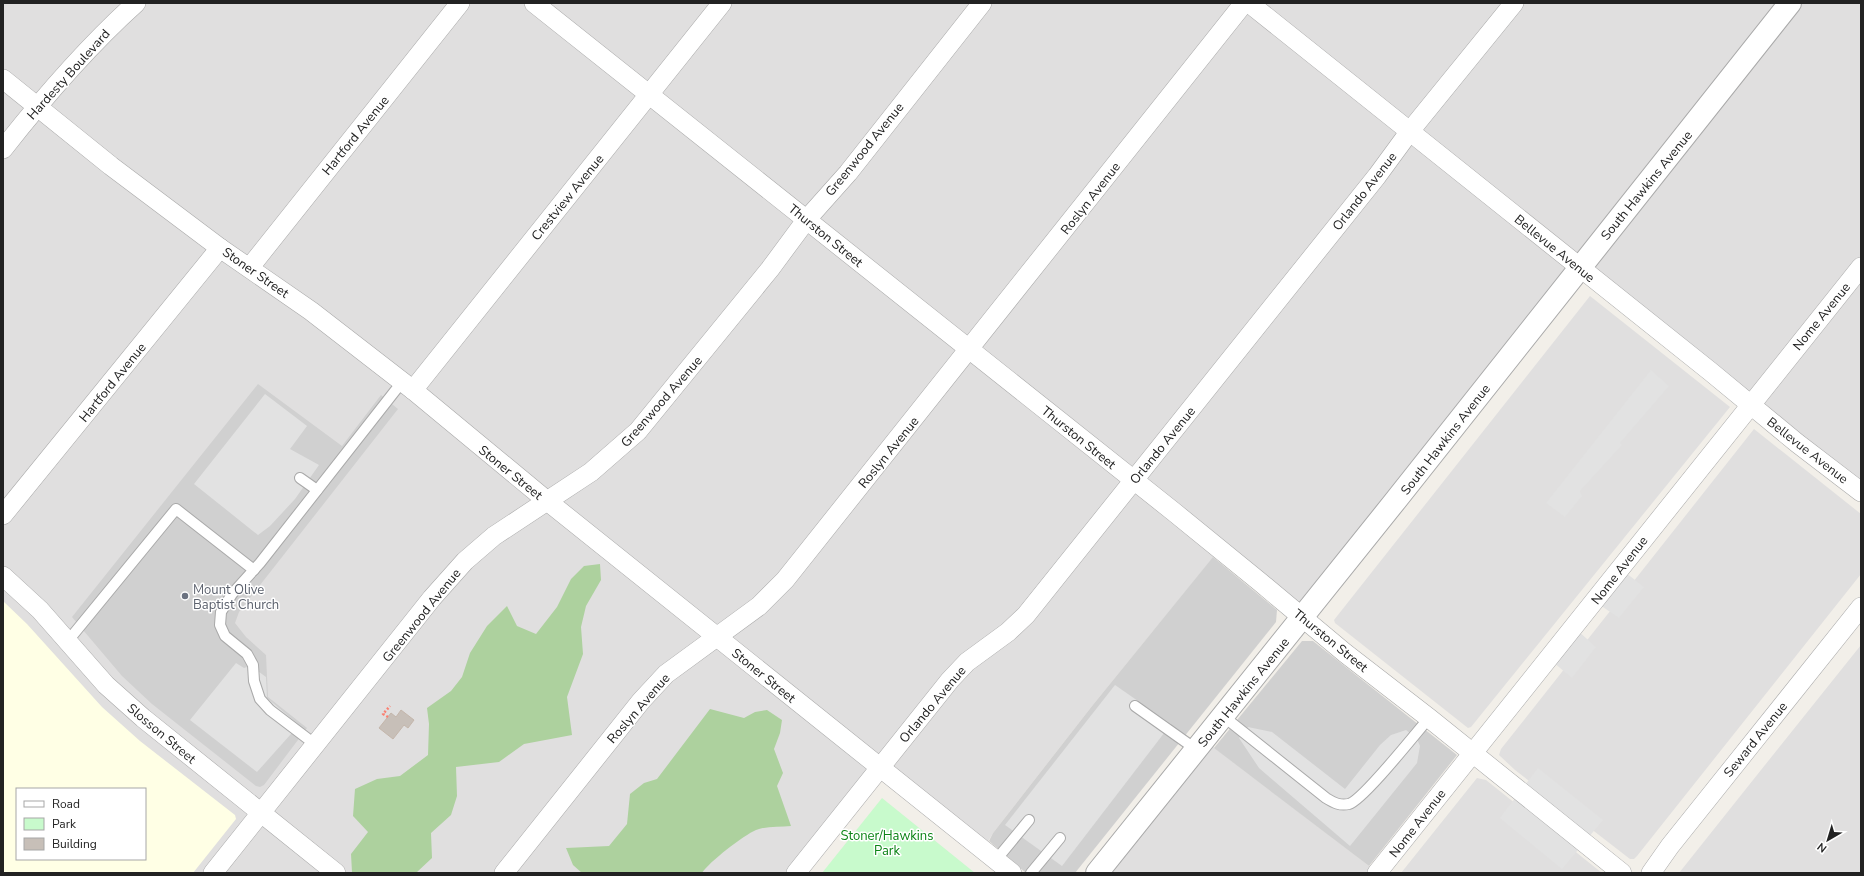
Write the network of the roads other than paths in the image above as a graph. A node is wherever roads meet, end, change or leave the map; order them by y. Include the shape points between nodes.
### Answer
1 (136, 3) edge
2 (460, 3) edge
3 (534, 3) edge
4 (722, 3) edge
5 (982, 3) edge
6 (1244, 3) edge
7 (1249, 3) edge
8 (1514, 3) edge
9 (1790, 3) edge
10 (3, 79) edge
11 (650, 94) junction
12 (37, 106) junction
13 (1410, 131) junction
14 (3, 149) edge
15 (807, 220) junction
16 (220, 248) junction
17 (250, 267) junction
18 (1861, 267) edge
19 (1580, 268) junction
20 (969, 348) junction
21 (407, 386) junction
22 (1750, 404) junction
23 (300, 478) dead end
24 (1133, 481) junction
25 (317, 490) junction
26 (1861, 492) edge
27 (546, 500) junction
28 (3, 515) edge
29 (254, 570) junction
30 (3, 576) edge
31 (1861, 607) edge
32 (1302, 618) junction
33 (716, 636) junction
34 (67, 642) junction
35 (1135, 706) dead end
36 (1223, 716) junction
37 (1430, 718) junction
38 (316, 745) junction
39 (1197, 750) junction
40 (1472, 753) junction
41 (879, 768) junction
42 (261, 813) junction
43 (1029, 820) dead end
44 (1060, 838) dead end
45 (996, 860) junction
46 (212, 873) edge
47 (336, 873) edge
48 (504, 873) edge
49 (796, 873) edge
50 (1012, 873) edge
51 (1031, 873) edge
52 (1098, 873) edge
53 (1377, 873) edge
54 (1622, 873) edge
55 (1651, 873) edge

1 - 12 street, Hardesty Boulevard
2 - 17 street, Hartford Avenue
3 - 11 street, Thurston Street
4 - 11 street, Crestview Avenue
5 - 15 street, Greenwood Avenue via 848,173
6 - 20 street, Roslyn Avenue
7 - 13 street, Bellevue Avenue
8 - 13 street, Orlando Avenue
9 - 19 street, South Hawkins Avenue
10 - 12 street, Stoner Street
11 - 15 street, Thurston Street
11 - 21 street, Crestview Avenue
12 - 14 street, Hardesty Boulevard
12 - 16 street, Stoner Street via 111,166
13 - 19 street, Bellevue Avenue
13 - 24 street, Orlando Avenue via 1377,176
15 - 20 street, Thurston Street
15 - 27 street, Greenwood Avenue via 638,431 591,472
16 - 17 street, Stoner Street
16 - 28 street, Hartford Avenue
17 - 21 street, Stoner Street
18 - 22 street, Nome Avenue
19 - 22 street, Bellevue Avenue
19 - 32 street, South Hawkins Avenue
20 - 24 street, Thurston Street
20 - 33 street, Roslyn Avenue via 785,580 759,606
21 - 25 lane
21 - 27 street, Stoner Street
22 - 26 street, Bellevue Avenue
22 - 40 street, Nome Avenue
23 - 25 lane
24 - 32 street, Thurston Street
24 - 41 street, Orlando Avenue via 1026,615 1008,632 972,658 950,680
25 - 29 lane
27 - 33 street, Stoner Street
27 - 38 street, Greenwood Avenue via 494,536 465,561 432,598
29 - 34 lane via 176,509
29 - 38 lane via 232,594 221,612 220,624 225,636 247,654 253,665 254,680 260,699 270,710
30 - 34 street, Slosson Street via 40,610
31 - 55 street, Seward Avenue
32 - 36 street, South Hawkins Avenue
32 - 37 street, Thurston Street
33 - 41 street, Stoner Street
33 - 48 street, Roslyn Avenue via 666,674 640,701
34 - 42 street, Slosson Street via 106,685 143,718
35 - 39 lane
36 - 37 lane via 1337,805 1349,804 1363,794
36 - 39 street, South Hawkins Avenue
37 - 40 street, Thurston Street
38 - 42 street, Greenwood Avenue
39 - 52 street, South Hawkins Avenue
40 - 53 street, Nome Avenue
40 - 54 street, Thurston Street
41 - 45 street, Stoner Street
41 - 49 street, Orlando Avenue
42 - 46 street, Greenwood Avenue
42 - 47 street, Slosson Street
43 - 45 lane
44 - 51 lane
45 - 50 street, Stoner Street

